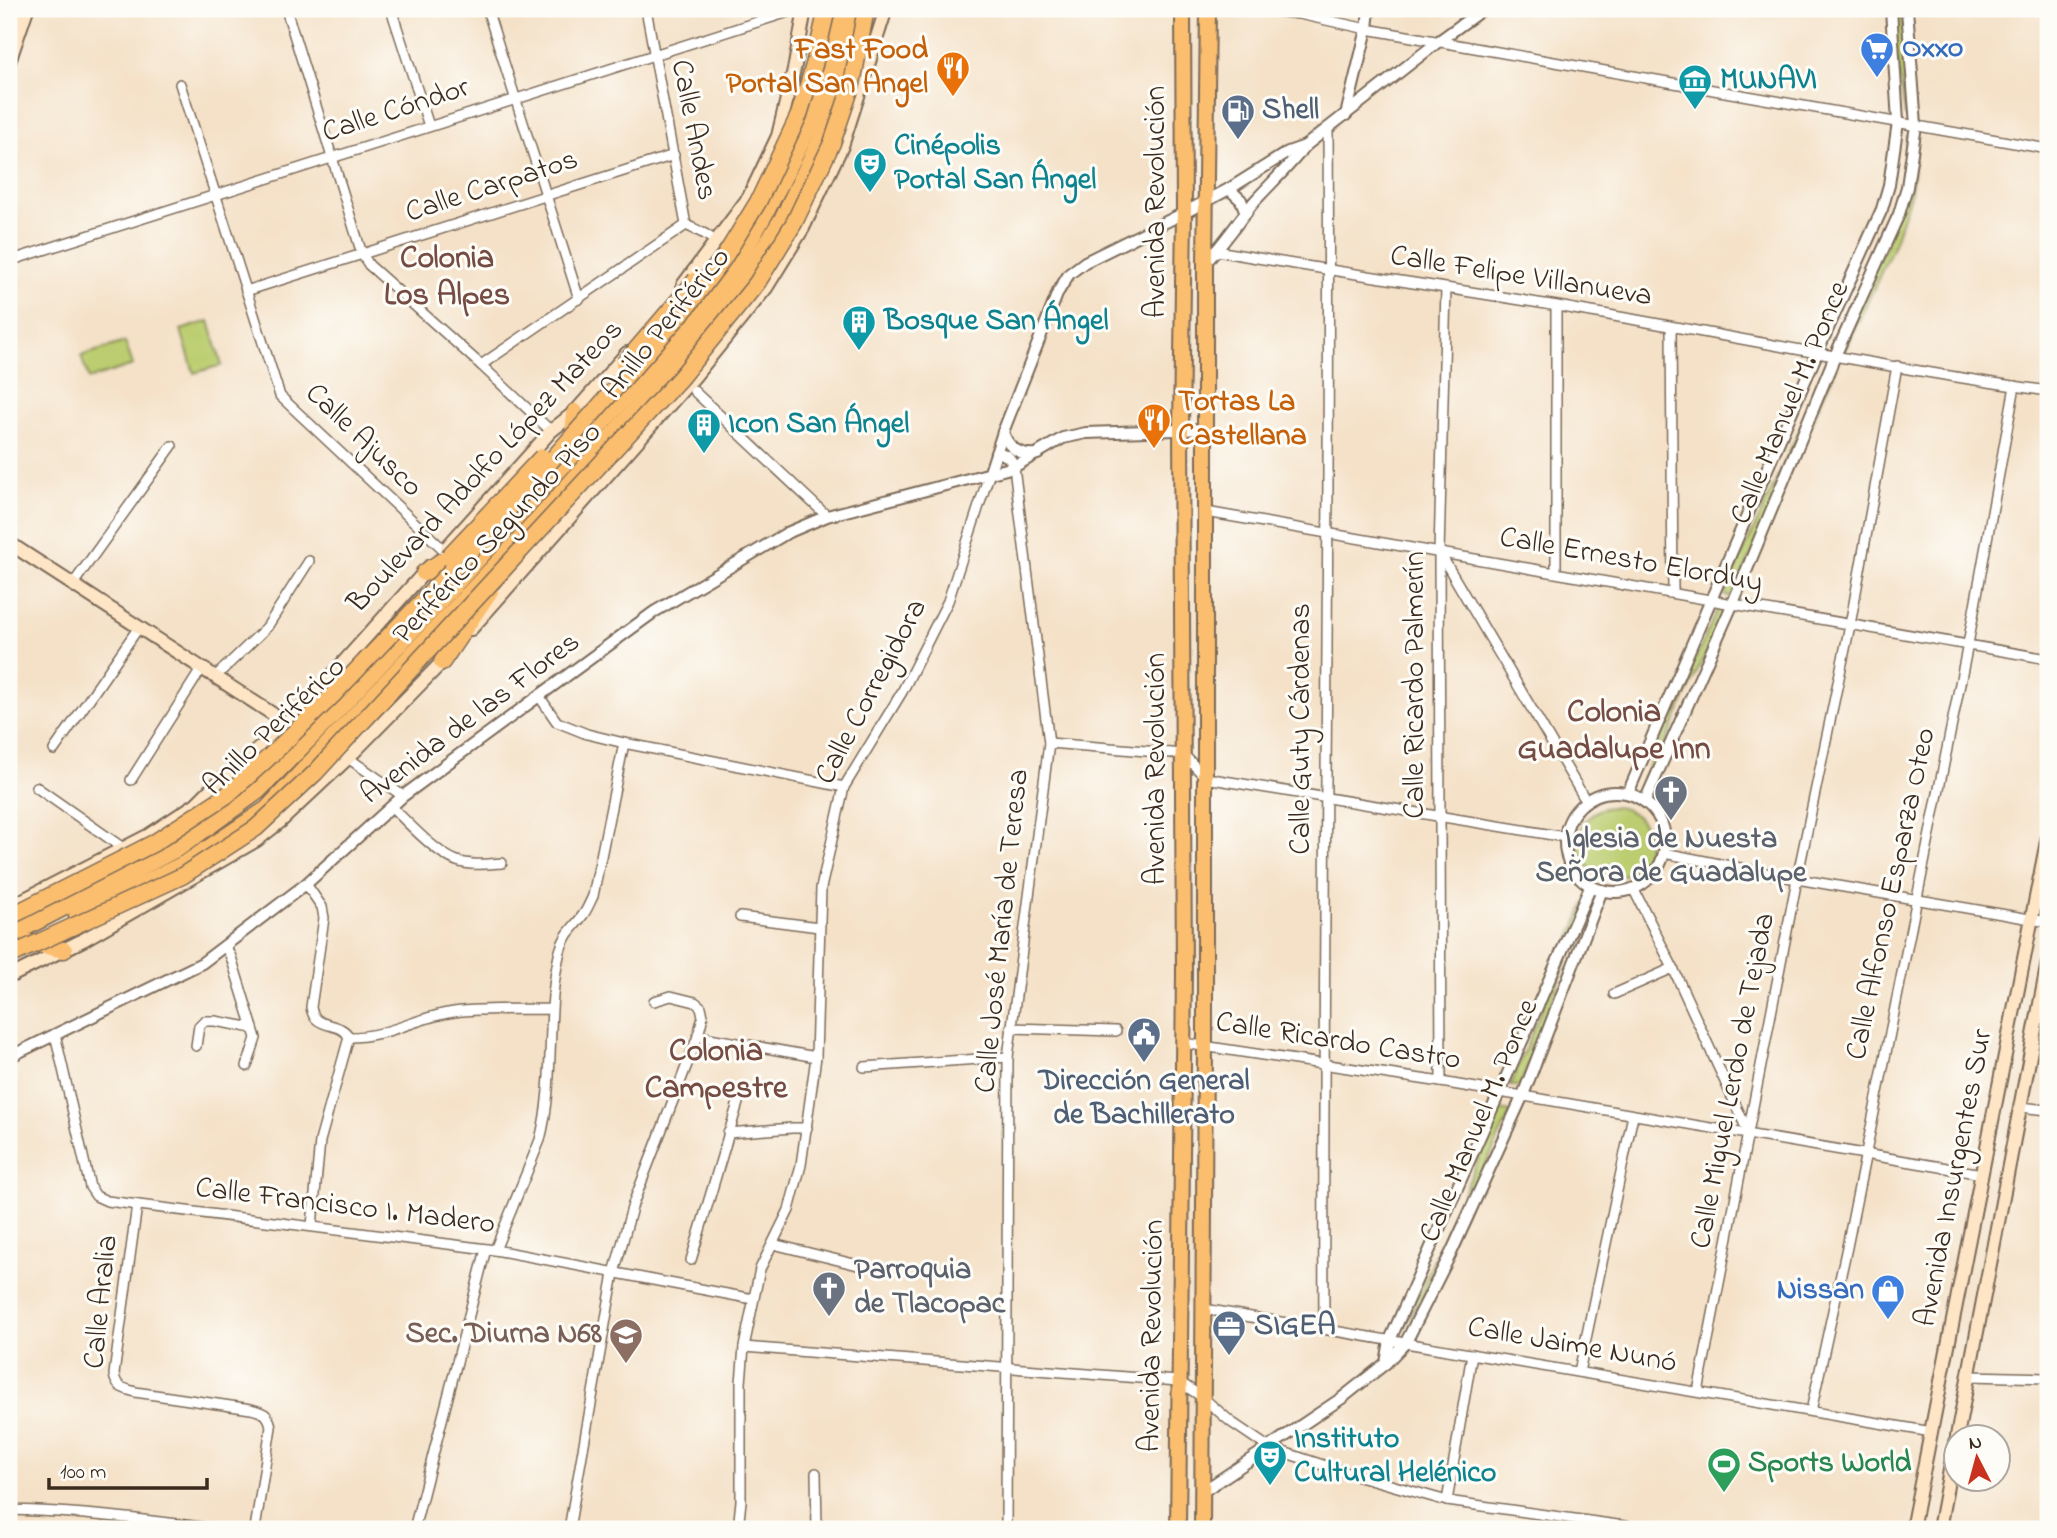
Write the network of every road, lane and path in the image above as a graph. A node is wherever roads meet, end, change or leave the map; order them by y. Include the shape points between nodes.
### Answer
1 (27, 9) edge
2 (286, 9) edge
3 (391, 9) edge
4 (487, 9) edge
5 (646, 9) edge
6 (799, 9) edge
7 (805, 9) edge
8 (827, 9) edge
9 (840, 9) edge
10 (854, 9) edge
11 (866, 9) edge
12 (886, 9) edge
13 (1183, 9) edge
14 (1208, 9) edge
15 (1259, 9) edge
16 (1369, 9) edge
17 (1483, 9) edge
18 (1891, 9) edge
19 (1907, 9) edge
20 (1367, 29) junction
21 (1438, 41) junction
22 (654, 55) junction
23 (9, 62) edge
24 (180, 84) dead end
25 (516, 98) junction
26 (1346, 115) junction
27 (820, 116) junction
28 (1898, 122) junction
29 (1916, 125) junction
30 (429, 126) junction
31 (1328, 130) junction
32 (778, 136) junction
33 (1305, 146) junction
34 (2048, 149) edge
35 (674, 155) junction
36 (333, 157) junction
37 (835, 163) junction
38 (1229, 189) junction
39 (216, 195) junction
40 (547, 195) junction
41 (1206, 201) junction
42 (1184, 213) junction
43 (1245, 213) junction
44 (686, 225) junction
45 (716, 242) junction
46 (1217, 251) junction
47 (362, 254) junction
48 (723, 259) junction
49 (9, 261) edge
50 (1205, 263) junction
51 (1329, 271) junction
52 (1446, 289) junction
53 (246, 291) junction
54 (579, 299) junction
55 (1556, 306) junction
56 (1671, 327) junction
57 (1817, 353) junction
58 (1835, 356) junction
59 (481, 365) junction
60 (1897, 366) junction
61 (2015, 386) junction
62 (694, 391) dead end
63 (2048, 391) edge
64 (575, 412) junction
65 (1181, 429) junction
66 (1206, 429) junction
67 (551, 431) junction
68 (1003, 432) junction
69 (172, 446) dead end
70 (996, 453) junction
71 (1040, 453) junction
72 (571, 456) junction
73 (1014, 467) junction
74 (989, 474) junction
75 (1206, 512) junction
76 (827, 516) junction
77 (536, 522) junction
78 (1327, 534) junction
79 (9, 542) edge
80 (1439, 553) junction
81 (446, 554) junction
82 (309, 561) dead end
83 (1556, 572) junction
84 (424, 573) joint
85 (73, 584) junction
86 (1673, 592) junction
87 (1712, 600) junction
88 (1733, 603) junction
89 (1850, 625) junction
90 (139, 627) junction
91 (1968, 645) junction
92 (2048, 659) edge
93 (442, 662) junction
94 (202, 668) junction
95 (215, 677) junction
96 (539, 696) junction
97 (288, 724) junction
98 (624, 743) junction
99 (1049, 743) junction
100 (54, 750) dead end
101 (1183, 754) junction
102 (348, 758) junction
103 (1206, 778) junction
104 (131, 780) dead end
105 (36, 787) dead end
106 (844, 787) junction
107 (1628, 793) junction
108 (403, 796) junction
109 (1327, 798) junction
110 (1586, 801) junction
111 (1645, 801) junction
112 (392, 807) junction
113 (1441, 818) junction
114 (149, 835) junction
115 (2048, 836) edge
116 (1566, 837) junction
117 (123, 848) junction
118 (1664, 853) junction
119 (502, 863) dead end
120 (132, 872) junction
121 (1797, 879) junction
122 (306, 884) junction
123 (1591, 885) junction
124 (1633, 888) junction
125 (1602, 890) junction
126 (1915, 900) junction
127 (9, 906) edge
128 (9, 917) edge
129 (740, 917) dead end
130 (2032, 920) junction
131 (2048, 922) edge
132 (819, 927) junction
133 (9, 936) edge
134 (26, 941) junction
135 (225, 946) junction
136 (9, 950) edge
137 (64, 950) junction
138 (9, 956) edge
139 (2048, 962) edge
140 (1673, 968) junction
141 (9, 977) edge
142 (1614, 994) dead end
143 (654, 1001) dead end
144 (551, 1009) junction
145 (253, 1028) junction
146 (1011, 1028) junction
147 (1116, 1031) dead end
148 (55, 1034) junction
149 (698, 1035) junction
150 (349, 1037) junction
151 (1183, 1043) junction
152 (196, 1046) dead end
153 (1205, 1046) junction
154 (9, 1057) edge
155 (816, 1057) junction
156 (1008, 1057) junction
157 (1323, 1063) junction
158 (247, 1066) dead end
159 (864, 1067) dead end
160 (1441, 1082) junction
161 (1499, 1092) junction
162 (740, 1096) dead end
163 (1523, 1096) junction
164 (2020, 1107) junction
165 (2048, 1110) edge
166 (1633, 1115) junction
167 (807, 1128) junction
168 (728, 1133) junction
169 (1749, 1134) junction
170 (1864, 1153) junction
171 (1982, 1174) junction
172 (137, 1205) junction
173 (312, 1226) junction
174 (773, 1244) junction
175 (491, 1250) junction
176 (691, 1259) dead end
177 (866, 1267) dead end
178 (614, 1273) junction
179 (753, 1300) junction
180 (1204, 1309) junction
181 (1324, 1329) junction
182 (1390, 1340) junction
183 (1406, 1342) junction
184 (744, 1347) junction
185 (1472, 1354) junction
186 (1386, 1363) junction
187 (1007, 1366) junction
188 (1579, 1371) junction
189 (1968, 1376) junction
190 (2048, 1378) edge
191 (1178, 1381) junction
192 (1698, 1392) junction
193 (1202, 1397) junction
194 (1811, 1411) junction
195 (1960, 1422) edge
196 (1931, 1432) junction
197 (1268, 1447) junction
198 (816, 1473) dead end
199 (1202, 1492) junction
200 (1946, 1492) edge
201 (1447, 1501) junction
202 (9, 1510) edge
203 (216, 1529) edge
204 (255, 1529) edge
205 (414, 1529) edge
206 (569, 1529) edge
207 (738, 1529) edge
208 (817, 1529) edge
209 (1006, 1529) edge
210 (1178, 1529) edge
211 (1202, 1529) edge
212 (1646, 1529) edge
213 (1912, 1529) edge
214 (1939, 1529) edge

1 - 23 main road
2 - 36 street
3 - 30 street
4 - 25 street
5 - 22 street, Calle Andes
6 - 22 street, Calle Cóndor
7 - 32 main road, Boulevard Adolfo López Mateos
8 - 48 highway, Periférico Segundo Piso, bridge via 799,116 758,202
9 - 27 highway, Anillo Periférico
10 - 27 highway, Anillo Periférico via 841,79
11 - 138 highway, Periférico Segundo Piso, bridge via 852,85 832,143 794,223 757,283 680,379 315,773 256,828 182,876
12 - 37 main road
13 - 42 main road, Avenida Revolución
14 - 41 main road, Avenida Revolución
15 - 20 street
16 - 20 street
17 - 21 street
18 - 28 street, Calle Manuel M. Ponce
19 - 29 street, Calle Manuel M. Ponce
20 - 21 street
20 - 26 street
21 - 26 street
21 - 28 street
22 - 25 street, Calle Cóndor
22 - 35 street, Calle Andes
24 - 39 street, Calle Ajusco
25 - 30 street, Calle Cóndor
25 - 40 street
26 - 31 street
27 - 32 highway
27 - 37 highway
27 - 72 highway, Anillo Periférico via 808,129 735,267 659,360
27 - 77 highway, Anillo Periférico via 821,138 784,216 746,276
28 - 29 street
28 - 57 street, Calle Manuel M. Ponce via 1882,209
29 - 34 street
29 - 58 street, Calle Manuel M. Ponce via 1899,214
30 - 36 street, Calle Cóndor
31 - 33 street
31 - 51 street, Calle Guty Cárdenas
32 - 45 main road, Boulevard Adolfo López Mateos via 749,197
33 - 38 street
33 - 43 street
35 - 40 street, Calle Carpatos
35 - 44 street, Calle Andes
36 - 39 street, Calle Cóndor
36 - 47 street
37 - 93 main road via 766,288 694,377
38 - 41 street
38 - 43 street
39 - 49 street, Calle Cóndor
39 - 53 street, Calle Ajusco
40 - 47 street, Calle Carpatos
40 - 54 street
41 - 42 street
41 - 50 main road, Avenida Revolución
42 - 65 main road, Avenida Revolución
42 - 68 street via 1069,274
43 - 46 street
44 - 45 street, Calle Andes
44 - 54 street
45 - 64 main road, Boulevard Adolfo López Mateos via 646,332
46 - 50 street
46 - 51 street, Calle Felipe Villanueva
47 - 53 street, Calle Carpatos
47 - 59 street
48 - 81 highway, bridge via 690,286 577,419
48 - 128 highway, Periférico Segundo Piso, bridge via 688,306 474,548 267,759 227,795 154,843
50 - 66 main road, Avenida Revolución
51 - 52 street, Calle Felipe Villanueva
51 - 78 street, Calle Guty Cárdenas
52 - 55 street, Calle Felipe Villanueva
52 - 80 street, Calle Ricardo Palmerín
53 - 81 street, Calle Ajusco via 280,396
54 - 59 street
55 - 56 street, Calle Felipe Villanueva
55 - 83 street
56 - 57 street, Calle Felipe Villanueva
56 - 86 street
57 - 58 street, Calle Felipe Villanueva
57 - 87 street, Calle Manuel M. Ponce
58 - 60 street, Calle Felipe Villanueva
58 - 88 street, Calle Manuel M. Ponce
59 - 67 street
60 - 61 street, Calle Felipe Villanueva
60 - 89 street, Calle Miguel Lerdo de Tejada
61 - 63 street, Calle Felipe Villanueva
61 - 91 street, Calle Alfonso Esparza Oteo
62 - 76 street
64 - 67 main road, Boulevard Adolfo López Mateos
64 - 72 highway
65 - 66 street
65 - 71 street via 1086,433 1063,438
65 - 101 main road, Avenida Revolución
66 - 75 main road, Avenida Revolución
67 - 81 main road, Boulevard Adolfo López Mateos
68 - 70 street
68 - 71 street via 1013,449
69 - 85 street
70 - 73 street via 1010,458
70 - 74 street
71 - 73 street
72 - 120 highway, Anillo Periférico via 258,791 198,836
73 - 74 street
73 - 99 street, Calle José María de Teresa
74 - 76 street, Avenida de las Flores
74 - 106 street, Calle Corregidora via 948,601 902,692
75 - 78 street, Calle Ernesto Elorduy
75 - 103 main road, Avenida Revolución
76 - 96 street, Avenida de las Flores via 787,533 654,612
77 - 93 highway
77 - 134 highway, Anillo Periférico via 267,809 188,862
78 - 80 street, Calle Ernesto Elorduy
78 - 109 street, Calle Guty Cárdenas
79 - 85 main road
80 - 83 street, Calle Ernesto Elorduy
80 - 110 street
80 - 113 street, Calle Ricardo Palmerín
81 - 84 highway
82 - 95 street via 267,627
83 - 86 street, Calle Ernesto Elorduy
84 - 97 main road, Boulevard Adolfo López Mateos
85 - 90 main road
86 - 87 street, Calle Ernesto Elorduy
87 - 88 street, Calle Ernesto Elorduy
87 - 107 street, Calle Manuel M. Ponce
88 - 89 street, Calle Ernesto Elorduy
88 - 111 street, Calle Manuel M. Ponce
89 - 91 street, Calle Ernesto Elorduy
89 - 121 street, Calle Miguel Lerdo de Tejada
90 - 94 main road
90 - 100 street
91 - 92 street, Calle Ernesto Elorduy
91 - 126 street, Calle Alfonso Esparza Oteo
93 - 102 main road
94 - 95 main road
94 - 104 street
95 - 97 main road
96 - 98 street via 557,722
96 - 108 street, Avenida de las Flores
97 - 114 main road, Boulevard Adolfo López Mateos via 196,804
98 - 106 street
98 - 144 street via 593,896 566,933
99 - 101 street
99 - 146 street, Calle José María de Teresa
101 - 103 street
101 - 151 main road, Avenida Revolución
102 - 108 street
102 - 137 main road via 257,840
103 - 109 street
103 - 153 main road, Avenida Revolución
105 - 117 street
106 - 132 street, Calle Corregidora via 821,888
107 - 110 street via 1604,793
107 - 111 street
108 - 112 street, Avenida de las Flores
109 - 113 street
109 - 157 street, Calle Guty Cárdenas
110 - 116 street via 1570,820
111 - 118 street via 1661,821
112 - 119 street via 456,861
112 - 122 street, Avenida de las Flores
113 - 116 street
113 - 160 street, Calle Ricardo Palmerín
114 - 117 main road, Boulevard Adolfo López Mateos
114 - 120 highway
115 - 130 main road, Avenida Insurgentes Sur
116 - 123 street via 1569,860
117 - 127 main road, Boulevard Adolfo López Mateos
118 - 121 street
118 - 124 street via 1652,876
120 - 133 highway, Anillo Periférico
121 - 126 street
121 - 169 street, Calle Miguel Lerdo de Tejada
122 - 135 street, Avenida de las Flores
122 - 150 street via 323,907 324,918 312,1013 317,1021 345,1031
123 - 125 street
123 - 161 street, Calle Manuel M. Ponce
124 - 125 street
124 - 140 street
125 - 163 street, Calle Manuel M. Ponce
126 - 130 street
126 - 170 street, Calle Alfonso Esparza Oteo
129 - 132 street
130 - 131 street
130 - 171 main road, Avenida Insurgentes Sur
132 - 155 street, Calle Corregidora
134 - 136 highway, Anillo Periférico
134 - 137 highway
135 - 145 street
135 - 148 street, Avenida de las Flores via 202,963
137 - 141 main road
139 - 164 main road, Avenida Insurgentes Sur
140 - 142 street
140 - 169 street
143 - 149 street via 671,996 695,1002 703,1016
144 - 150 street via 454,1012 387,1033
144 - 175 street via 545,1121
145 - 152 street via 204,1021
145 - 158 street via 256,1038
146 - 147 street
146 - 156 street, Calle José María de Teresa
148 - 154 street, Avenida de las Flores
148 - 172 street, Calle Francisco I. Madero via 90,1187 107,1201
149 - 155 street
149 - 178 street via 633,1204
150 - 173 street via 320,1141
151 - 153 street, Calle Ricardo Castro
151 - 191 main road, Avenida Revolución
153 - 157 street, Calle Ricardo Castro
153 - 180 main road, Avenida Revolución
155 - 167 street, Calle Corregidora
156 - 159 street
156 - 187 street, Calle José María de Teresa
157 - 160 street, Calle Ricardo Castro
157 - 181 street, Calle Guty Cárdenas
160 - 161 street, Calle Ricardo Castro
161 - 163 street, Calle Ricardo Castro
161 - 182 street, Calle Manuel M. Ponce
162 - 168 street
163 - 166 street, Calle Ricardo Castro
163 - 183 street, Calle Manuel M. Ponce
164 - 165 street
164 - 189 main road, Avenida Insurgentes Sur
166 - 169 street, Calle Ricardo Castro
166 - 188 street
167 - 168 street
167 - 174 street, Calle Corregidora via 789,1210
168 - 176 street
169 - 170 street, Calle Ricardo Castro
169 - 192 street, Calle Miguel Lerdo de Tejada
170 - 171 street, Calle Ricardo Castro
170 - 194 street, Calle Alfonso Esparza Oteo
171 - 196 main road, Avenida Insurgentes Sur
172 - 173 street, Calle Francisco I. Madero
172 - 204 street, Calle Aralia via 115,1383 135,1392 251,1409 270,1418
173 - 175 street, Calle Francisco I. Madero
174 - 177 street
174 - 179 street, Calle Corregidora via 760,1269
175 - 178 street, Calle Francisco I. Madero
175 - 205 street
178 - 179 street, Calle Francisco I. Madero
178 - 206 street
179 - 184 street, Calle Corregidora
180 - 181 street, Calle Jaime Nunó
180 - 193 main road, Avenida Revolución
181 - 182 street, Calle Jaime Nunó
182 - 183 street, Calle Jaime Nunó
182 - 186 street, Calle Manuel M. Ponce
183 - 185 street, Calle Jaime Nunó
183 - 186 street, Calle Manuel M. Ponce
184 - 187 street
184 - 207 street, Calle Corregidora
185 - 188 street, Calle Jaime Nunó
185 - 201 street
186 - 197 street, Calle Manuel M. Ponce
187 - 191 street
187 - 209 street, Calle José María de Teresa
188 - 192 street, Calle Jaime Nunó
189 - 190 street
189 - 195 main road, Avenida Insurgentes Sur
191 - 193 street
191 - 210 main road, Avenida Revolución
192 - 194 street, Calle Jaime Nunó
193 - 197 street
193 - 199 main road, Avenida Revolución
194 - 196 street, Calle Jaime Nunó
196 - 213 main road, Avenida Insurgentes Sur
197 - 199 street, Calle Manuel M. Ponce
197 - 201 street
198 - 208 street
199 - 211 main road, Avenida Revolución
200 - 214 main road
201 - 212 street
202 - 203 street

